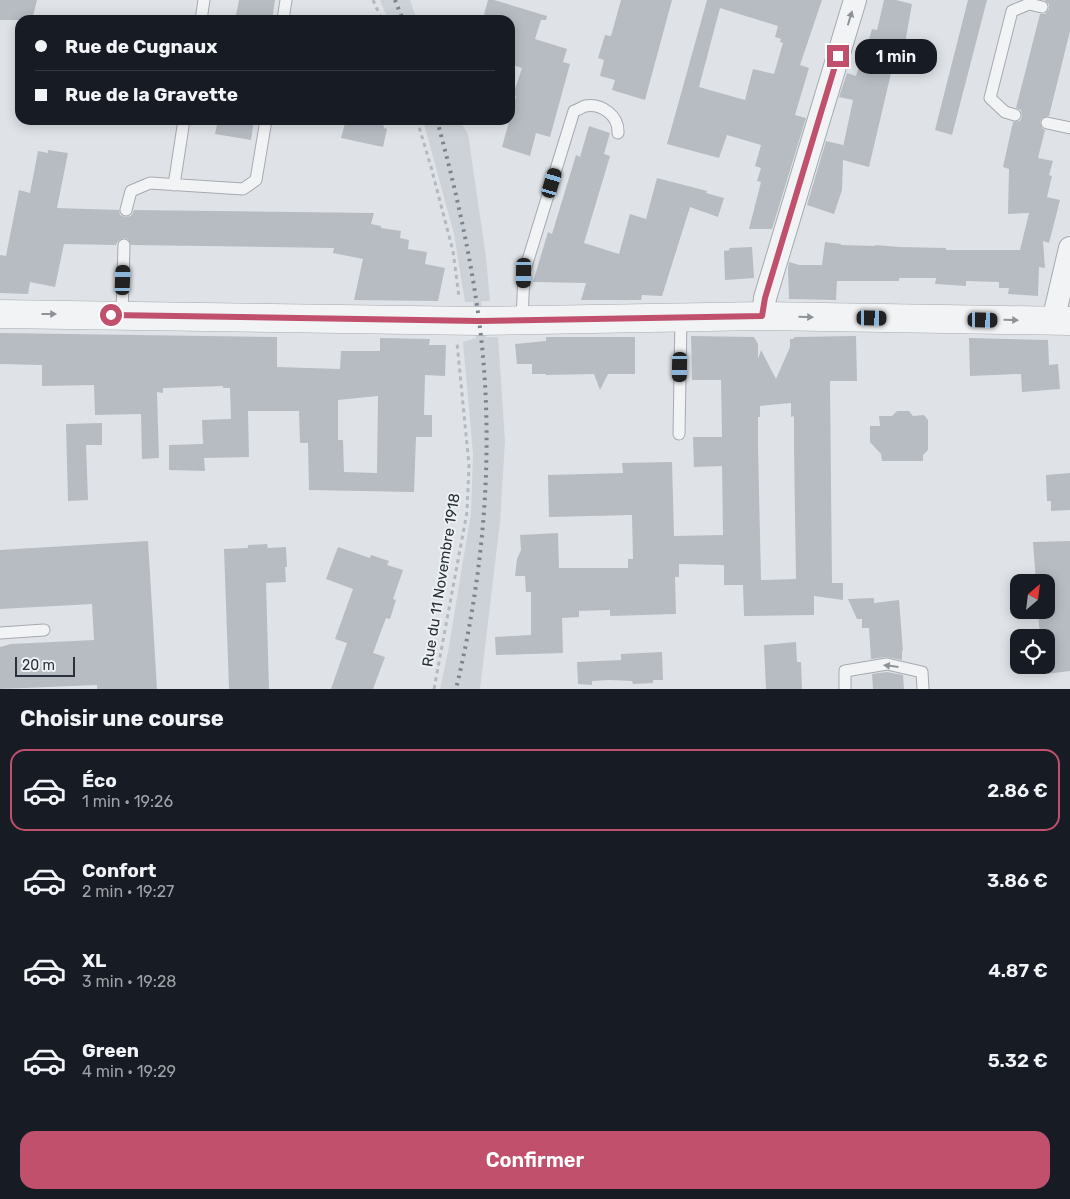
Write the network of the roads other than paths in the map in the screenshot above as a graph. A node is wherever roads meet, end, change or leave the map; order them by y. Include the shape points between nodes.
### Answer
1 (204, 0) edge
2 (286, 0) edge
3 (856, 0) edge
4 (1042, 7) dead end
5 (202, 15) edge
6 (284, 15) edge
7 (1015, 114) dead end
8 (1047, 123) dead end
9 (183, 125) edge
10 (265, 125) edge
11 (1070, 128) edge
12 (618, 133) dead end
13 (174, 185) junction
14 (126, 210) dead end
15 (124, 245) dead end
16 (1070, 248) edge
17 (0, 314) edge
18 (122, 315) junction
19 (762, 316) junction
20 (681, 318) junction
21 (522, 321) junction
22 (1061, 321) edge
23 (679, 434) dead end
24 (44, 630) dead end
25 (0, 633) edge
26 (845, 689) edge
27 (923, 689) edge

1 - 5 lane
2 - 6 lane
19 -> 3 street
4 - 7 lane via 1029,4 1012,11 1009,21 990,98 1005,112
8 - 11 lane
9 - 13 lane
10 - 13 lane via 256,180 243,188
12 - 21 lane via 613,115 598,106 574,111 524,273
13 - 14 lane via 150,183 131,191
15 - 18 lane
16 - 22 street
17 -> 18 street
18 - 21 street
19 - 20 street
19 -> 22 street
20 - 21 street
20 - 23 lane
24 - 25 lane
27 -> 26 lane via 922,672 887,664 845,671

